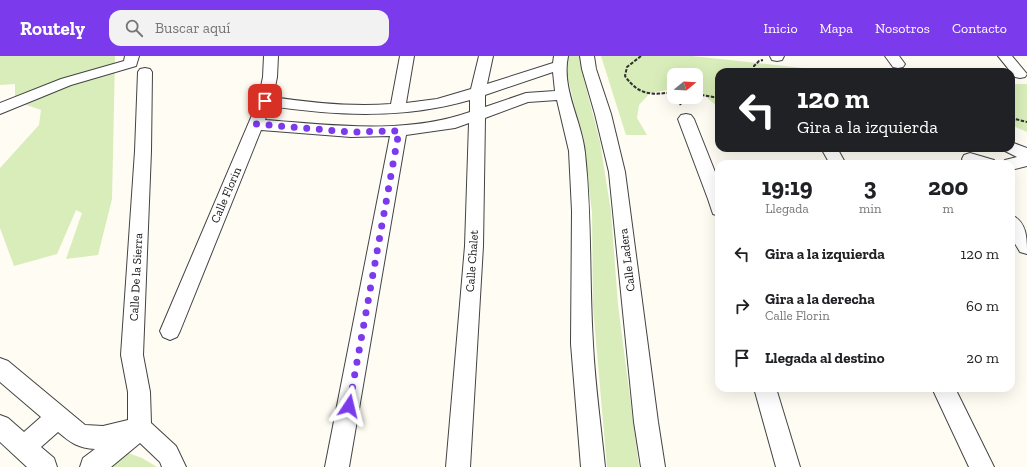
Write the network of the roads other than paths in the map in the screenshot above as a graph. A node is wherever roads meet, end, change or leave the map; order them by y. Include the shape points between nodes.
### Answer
1 (271, 56) edge
2 (407, 56) edge
3 (486, 56) edge
4 (588, 56) edge
5 (1005, 56) edge
6 (560, 61) edge
7 (136, 64) edge
8 (1020, 74) road end
9 (478, 92) junction
10 (563, 95) junction
11 (265, 101) junction
12 (398, 108) junction
13 (0, 109) edge
14 (478, 115) junction
15 (686, 119) dead end
16 (256, 124) junction
17 (399, 131) junction
18 (1015, 149) edge
19 (1027, 155) edge
20 (1027, 160) edge
21 (1015, 163) edge
22 (715, 194) edge
23 (1015, 228) edge
24 (1027, 247) edge
25 (170, 331) dead end
26 (0, 368) edge
27 (766, 392) edge
28 (945, 392) edge
29 (57, 418) junction
30 (0, 426) edge
31 (140, 428) junction
32 (24, 447) junction
33 (45, 467) edge
34 (92, 467) edge
35 (174, 467) edge
36 (337, 467) edge
37 (458, 467) edge
38 (593, 467) edge
39 (654, 467) edge
40 (788, 467) edge
41 (982, 467) edge

1 - 11 street, Calle Florin
2 - 12 street
3 - 9 street, Calle Chalet
4 - 39 street, Calle Ladera via 589,69 603,114 616,172 645,414
5 - 8 street
6 - 9 street
6 - 10 street
7 - 13 street via 66,82
7 - 31 street, Calle De la Sierra via 143,151 132,355 139,392
9 - 12 street via 428,105
9 - 14 street, Calle Chalet
10 - 14 street via 526,98
10 - 38 street via 577,151 581,211 582,344
11 - 12 street via 352,110
11 - 16 street, Calle Florin
14 - 17 street via 455,123
14 - 37 street, Calle Chalet via 474,246
15 - 22 street
16 - 17 street via 351,132
16 - 25 street, Calle Florin
17 - 36 street
18 - 19 street
20 - 21 street
23 - 24 street
26 - 29 street
27 - 40 street
28 - 41 street
29 - 31 street via 79,435 91,438 102,439
29 - 32 street
30 - 32 street
31 - 34 street
31 - 35 street via 168,454
32 - 33 street

